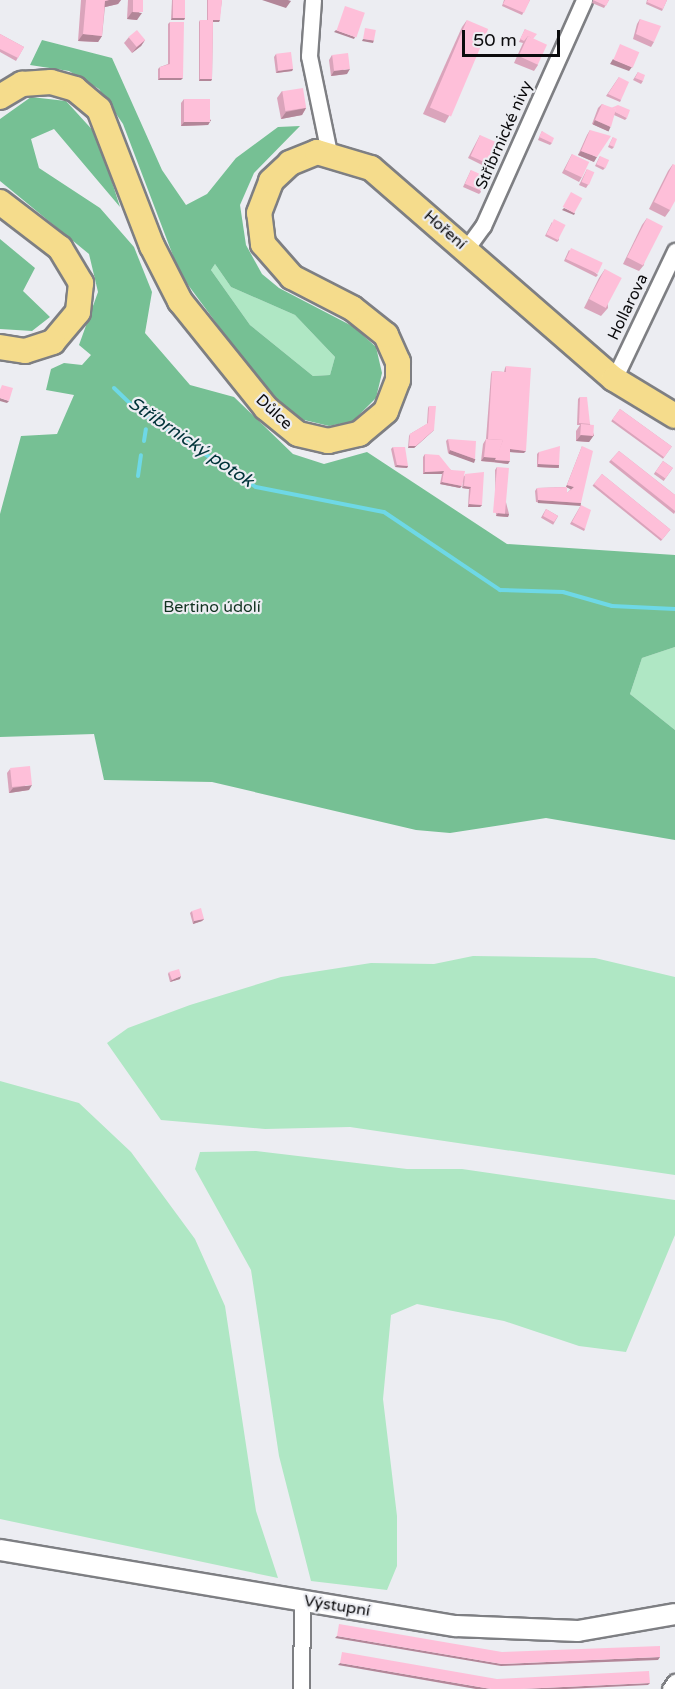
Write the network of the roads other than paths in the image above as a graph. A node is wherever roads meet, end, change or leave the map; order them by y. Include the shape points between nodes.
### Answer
1 (313, 0) edge
2 (584, 0) edge
3 (0, 97) edge
4 (329, 153) junction
5 (0, 202) edge
6 (466, 249) junction
7 (675, 251) edge
8 (0, 347) edge
9 (614, 379) junction
10 (675, 416) edge
11 (0, 1550) edge
12 (302, 1601) junction
13 (675, 1614) edge
14 (675, 1682) edge
15 (301, 1689) edge
16 (670, 1689) edge

1 - 4 street via 309,56
2 - 6 street, Stříbrnické nivy via 483,226
3 - 4 main road, Důlce via 22,84 51,82 75,89 99,109 152,246 180,301 266,408 312,441 343,440 373,425 398,380 398,362 386,335 352,308 292,277 263,244 259,213 271,181 304,156
4 - 6 main road, Hoření via 371,168
5 - 8 main road via 60,248 81,283 78,312 53,342 25,351
6 - 9 main road, Hoření
7 - 9 street, Hollarova
9 - 10 main road, Hoření
11 - 12 street, Výstupní
12 - 13 street, Výstupní via 514,1631 578,1631
12 - 15 street
14 - 16 street

